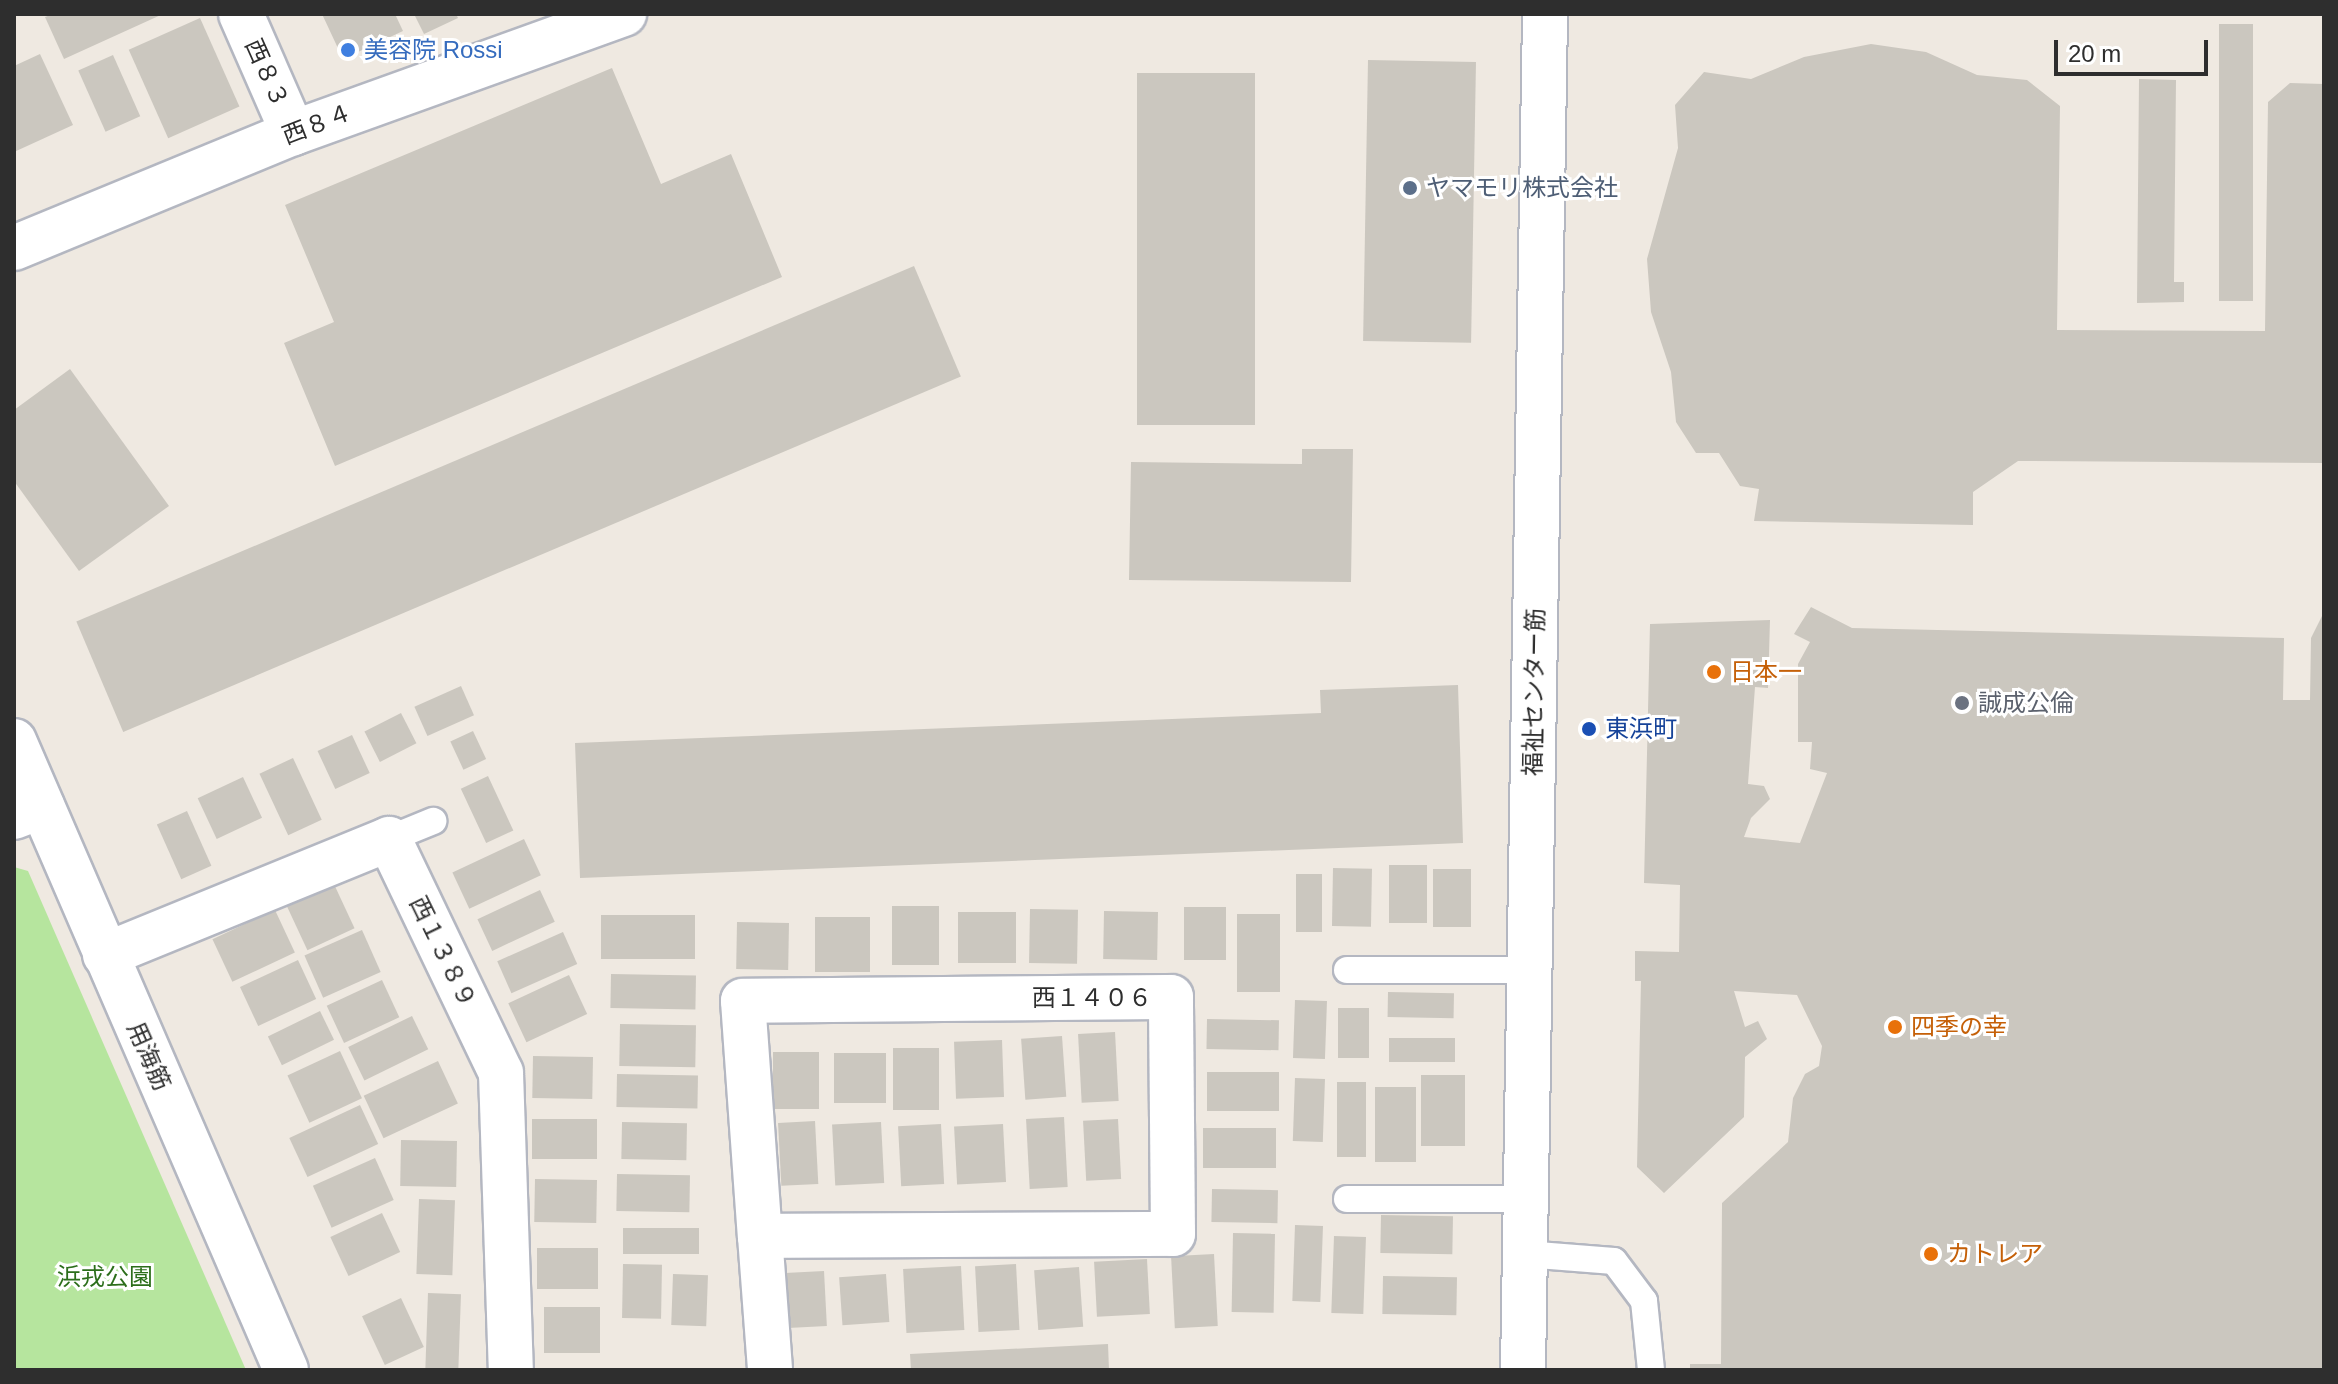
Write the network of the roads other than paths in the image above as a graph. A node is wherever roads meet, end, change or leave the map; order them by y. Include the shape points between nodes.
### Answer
1 (241, 14) edge
2 (624, 14) edge
3 (1545, 14) edge
4 (539, 26) edge
5 (293, 133) junction
6 (14, 248) edge
7 (14, 741) edge
8 (28, 812) edge
9 (433, 821) dead end
10 (389, 839) junction
11 (105, 955) junction
12 (1347, 970) dead end
13 (1529, 970) junction
14 (1347, 1199) dead end
15 (1526, 1199) junction
16 (760, 1236) junction
17 (1525, 1254) junction
18 (286, 1370) edge
19 (511, 1370) edge
20 (770, 1370) edge
21 (1523, 1370) edge
22 (1651, 1370) edge

1 - 5 street, 西８３
2 - 4 street, 西８４
3 - 13 street, 福祉センター筋
4 - 5 street, 西８４
5 - 6 street, 西８４
7 - 8 street, 用海筋
8 - 11 street, 用海筋
9 - 10 lane
10 - 11 street
10 - 19 street, 西１３８９ via 501,1073
11 - 18 street, 用海筋
12 - 13 lane
13 - 15 street, 福祉センター筋
14 - 15 lane
15 - 17 street, 福祉センター筋
16 - 16 street, 西１４０６ via 743,1001 1171,997 1173,1234
16 - 20 street, 西１４０６
17 - 21 street, 福祉センター筋
17 - 22 lane via 1614,1261 1644,1301

